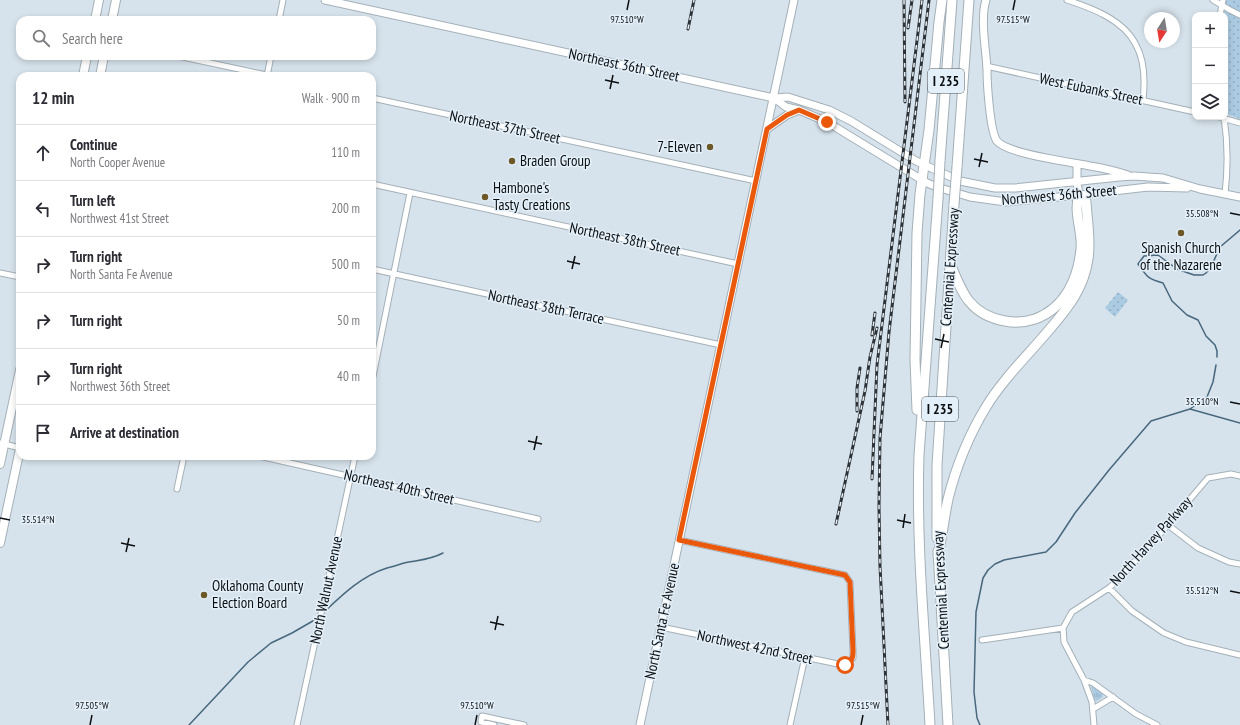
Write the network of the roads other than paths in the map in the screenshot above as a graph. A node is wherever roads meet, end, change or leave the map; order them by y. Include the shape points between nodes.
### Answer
1 (99, 0) edge
2 (116, 0) edge
3 (283, 0) edge
4 (324, 0) edge
5 (794, 0) edge
6 (942, 0) edge
7 (952, 0) edge
8 (969, 0) edge
9 (986, 0) edge
10 (1067, 0) edge
11 (1213, 0) edge
12 (1223, 0) edge
13 (1222, 6) junction
14 (1221, 12) edge
15 (1240, 14) edge
16 (96, 16) edge
17 (113, 16) edge
18 (280, 16) edge
19 (86, 60) edge
20 (103, 60) edge
21 (196, 60) edge
22 (270, 60) edge
23 (986, 66) junction
24 (84, 72) edge
25 (101, 72) edge
26 (250, 72) edge
27 (269, 72) edge
28 (774, 98) junction
29 (376, 99) edge
30 (1143, 100) junction
31 (799, 110) junction
32 (1192, 111) edge
33 (1228, 119) edge
34 (1225, 120) edge
35 (1240, 123) edge
36 (767, 129) junction
37 (1078, 164) junction
38 (924, 165) junction
39 (1134, 176) junction
40 (922, 180) junction
41 (756, 181) junction
42 (1077, 182) junction
43 (376, 185) edge
44 (1200, 189) junction
45 (410, 193) junction
46 (1225, 194) junction
47 (1079, 195) junction
48 (1240, 197) edge
49 (950, 263) junction
50 (738, 264) junction
51 (376, 270) edge
52 (0, 273) edge
53 (393, 273) junction
54 (16, 276) edge
55 (721, 345) junction
56 (378, 351) joint
57 (376, 361) edge
58 (16, 386) edge
59 (2, 444) edge
60 (16, 447) edge
61 (919, 455) junction
62 (17, 460) edge
63 (183, 460) edge
64 (277, 460) edge
65 (354, 460) edge
66 (0, 464) edge
67 (350, 476) junction
68 (1240, 476) edge
69 (177, 489) dead end
70 (538, 519) dead end
71 (1168, 525) junction
72 (2, 529) edge
73 (679, 540) junction
74 (0, 543) edge
75 (938, 556) junction
76 (1240, 564) edge
77 (1109, 588) junction
78 (661, 627) junction
79 (1063, 628) junction
80 (982, 640) dead end
81 (1240, 655) edge
82 (805, 657) junction
83 (1084, 680) junction
84 (1113, 697) junction
85 (1093, 709) junction
86 (296, 725) edge
87 (494, 725) edge
88 (524, 725) edge
89 (640, 725) edge
90 (790, 725) edge
91 (930, 725) edge
92 (948, 725) edge
93 (1094, 725) edge
94 (1157, 725) edge

1 - 16 main road
2 - 17 main road
3 - 18 street
4 - 28 main road, Northeast 36th Street
5 - 28 main road, North Santa Fe Avenue
6 - 38 highway
7 - 61 highway, Centennial Expressway / I 235, bridge
8 - 49 highway, Centennial Expressway / I 235, bridge
9 - 23 main road
10 - 30 street via 1111,19 1133,39 1142,64
11 - 13 street
12 - 13 street
13 - 14 street
13 - 15 street
19 - 24 main road
20 - 25 main road
21 - 26 street
22 - 27 street
23 - 30 street, West Eubanks Street
23 - 37 main road, Northwest 36th Street via 992,123 997,141 1018,152
28 - 31 main road, Northwest 36th Street via 786,107
28 - 36 main road, North Santa Fe Avenue
28 - 38 main road, Northeast 36th Street via 788,97 829,110 851,120
29 - 41 street, Northeast 37th Street
30 - 32 street, West Eubanks Street
31 - 36 main road
31 - 40 main road, Northwest 36th Street via 839,129
33 - 35 street
34 - 46 street via 1228,164
36 - 41 main road, North Santa Fe Avenue
37 - 39 main road, Northwest 36th Street
37 - 42 main road
38 - 40 highway
38 - 42 main road, Northwest 36th Street via 960,181 995,188
39 - 42 main road, Northwest 36th Street
39 - 44 main road, Northwest 36th Street via 1162,178
40 - 47 main road, Northwest 36th Street via 962,195 995,201
40 - 61 highway via 916,256 915,360
41 - 50 main road, North Santa Fe Avenue
42 - 47 main road
43 - 45 street, Northeast 38th Street
44 - 46 main road, Northwest 36th Street
44 - 47 main road, Northwest 36th Street via 1148,187
45 - 50 street, Northeast 38th Street
45 - 53 street
46 - 48 main road, Northwest 36th Street
47 - 49 highway via 1077,202 1081,248 1077,272 1069,292 1056,308 1048,313 1032,320 1017,322 987,316 967,299
47 - 75 highway via 1086,202 1089,245 1082,283 1062,314 1002,384 978,420 969,438 948,500
49 - 75 highway, Centennial Expressway / I 235 via 937,465
50 - 55 main road, North Santa Fe Avenue
51 - 53 street, Northeast 38th Terrace
52 - 54 street
53 - 55 street, Northeast 38th Terrace
53 - 56 street
55 - 73 main road, North Santa Fe Avenue
56 - 57 street
58 - 59 main road
59 - 60 street
59 - 66 main road
61 - 91 highway, Centennial Expressway / I 235 via 919,533
62 - 72 main road
63 - 69 street
64 - 67 street, Northeast 40th Street
65 - 67 street, North Walnut Avenue
67 - 70 street, Northeast 40th Street
67 - 86 street, North Walnut Avenue
68 - 71 street, North Harvey Parkway via 1232,474 1208,478
71 - 76 street via 1198,548 1229,562
71 - 77 street, North Harvey Parkway
72 - 74 main road
73 - 78 main road, North Santa Fe Avenue
73 - 82 street, Northwest 42nd Street via 846,576 850,582 853,658 849,663 842,665
75 - 92 highway, Centennial Expressway / I 235
77 - 79 street, North Harvey Parkway via 1072,612
77 - 81 street via 1132,611 1164,632 1186,642
78 - 82 street, Northwest 42nd Street
78 - 89 main road, North Santa Fe Avenue
79 - 80 street
79 - 83 street via 1064,642
82 - 90 street
83 - 84 street
83 - 85 street
84 - 85 street
84 - 94 street
85 - 93 street
87 - 88 street via 481,722 482,716

